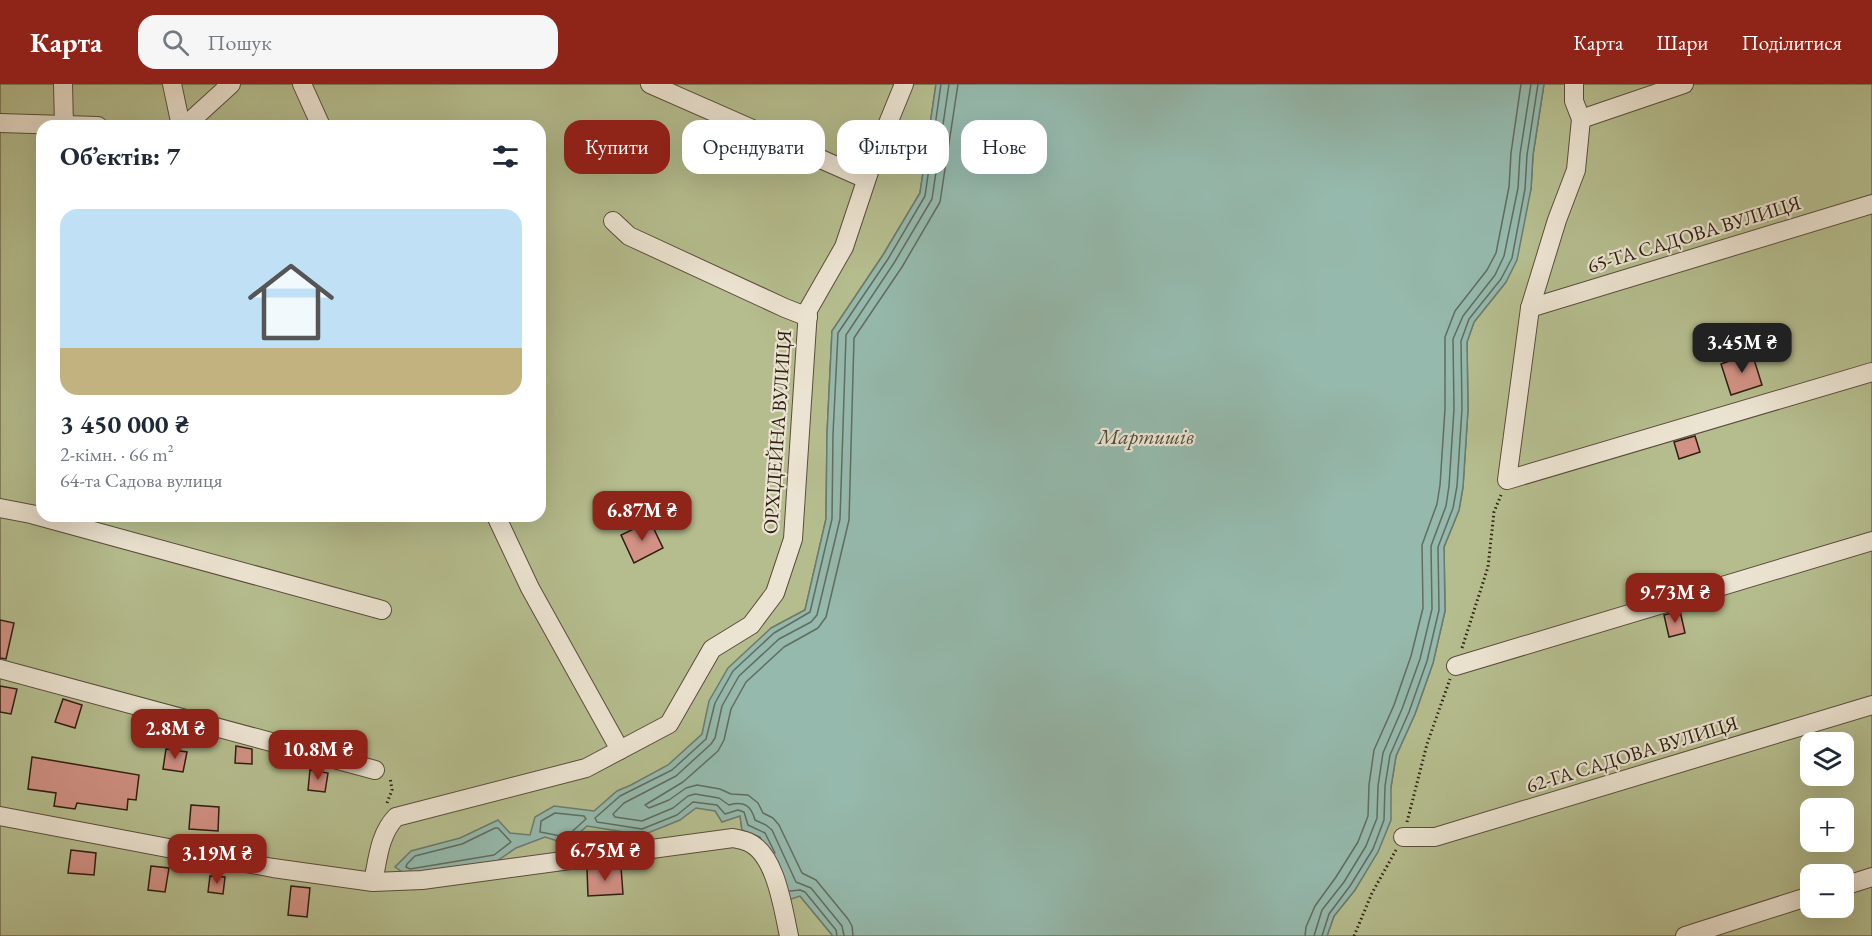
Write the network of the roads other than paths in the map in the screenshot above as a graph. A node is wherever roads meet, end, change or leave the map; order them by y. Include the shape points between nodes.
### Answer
1 (63, 84) edge
2 (172, 84) edge
3 (231, 84) edge
4 (302, 84) edge
5 (650, 84) edge
6 (904, 84) edge
7 (1574, 84) edge
8 (1684, 84) edge
9 (1581, 119) junction
10 (64, 120) edge
11 (181, 120) edge
12 (190, 120) edge
13 (318, 120) edge
14 (0, 123) edge
15 (36, 124) edge
16 (866, 179) junction
17 (1872, 204) edge
18 (614, 221) dead end
19 (1530, 308) junction
20 (808, 316) junction
21 (1872, 372) edge
22 (0, 508) edge
23 (36, 515) edge
24 (60, 522) edge
25 (499, 522) edge
26 (1872, 541) edge
27 (382, 610) dead end
28 (1456, 666) road end
29 (0, 669) edge
30 (1872, 705) edge
31 (620, 750) junction
32 (375, 770) road end
33 (0, 816) edge
34 (1403, 837) road end
35 (1872, 877) edge
36 (373, 882) junction
37 (1854, 883) edge
38 (1800, 899) edge
39 (789, 936) edge
40 (1685, 936) edge

1 - 10 street
2 - 11 street
3 - 12 street
4 - 13 street
5 - 16 street
6 - 16 street, ОРХІДЕЙНА ВУЛИЦЯ
7 - 9 street via 1574,101
8 - 9 street
9 - 19 street via 1576,170
14 - 15 street
16 - 20 street, ОРХІДЕЙНА ВУЛИЦЯ via 844,247
17 - 19 street, 65-ТА САДОВА ВУЛИЦЯ
18 - 20 street via 629,236
19 - 21 street via 1507,480
20 - 31 street, ОРХІДЕЙНА ВУЛИЦЯ via 793,539 775,593 751,625 712,650 669,724
22 - 23 street
24 - 27 street
25 - 31 street via 530,588
26 - 28 street
29 - 32 street
30 - 34 street, 62-ГА САДОВА ВУЛИЦЯ via 1435,837
31 - 36 street, ОРХІДЕЙНА ВУЛИЦЯ via 586,768 396,817 382,837
33 - 36 street via 273,868
35 - 37 street
36 - 39 street via 422,880 734,838 749,842 761,852 775,877
38 - 40 street

